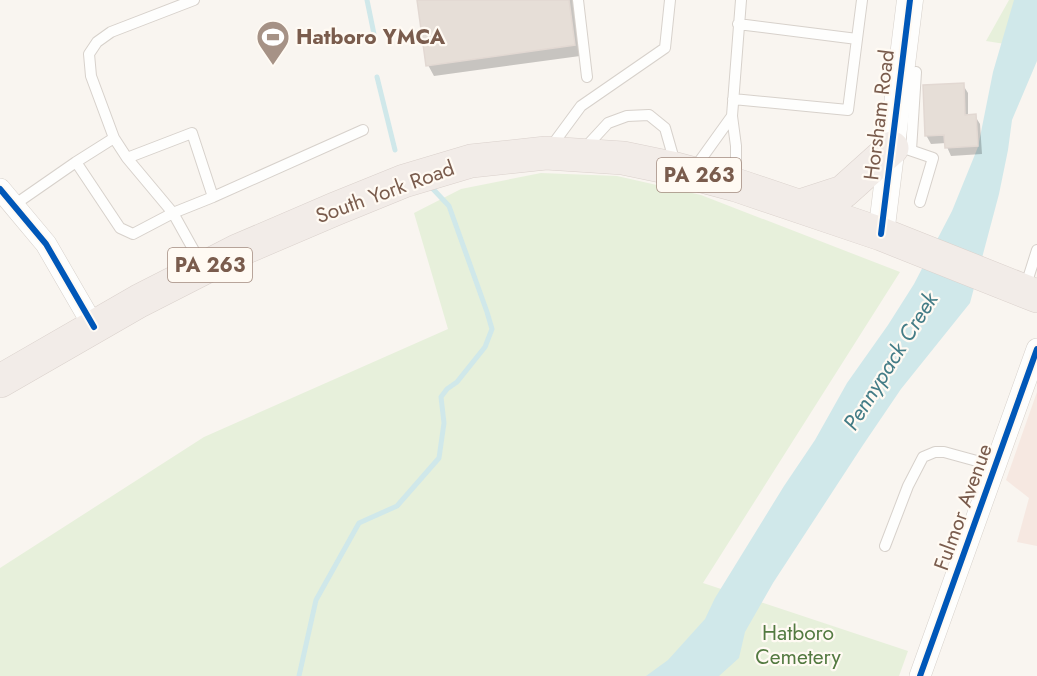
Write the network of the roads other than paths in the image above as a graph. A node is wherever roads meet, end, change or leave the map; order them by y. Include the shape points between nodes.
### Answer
1 (194, 0) edge
2 (578, 0) edge
3 (670, 0) edge
4 (741, 0) edge
5 (862, 0) edge
6 (910, 0) edge
7 (738, 24) junction
8 (857, 39) junction
9 (916, 72) dead end
10 (587, 77) dead end
11 (733, 99) junction
12 (732, 116) junction
13 (363, 130) dead end
14 (114, 138) junction
15 (898, 147) junction
16 (546, 153) junction
17 (579, 155) junction
18 (127, 158) junction
19 (76, 162) junction
20 (684, 171) junction
21 (735, 185) junction
22 (0, 189) edge
23 (213, 197) junction
24 (920, 202) dead end
25 (14, 205) junction
26 (800, 206) junction
27 (172, 213) junction
28 (881, 234) junction
29 (1037, 250) edge
30 (204, 268) junction
31 (1030, 294) edge
32 (94, 327) junction
33 (1037, 349) edge
34 (0, 381) edge
35 (995, 466) junction
36 (885, 546) dead end
37 (920, 676) edge

1 - 14 lane via 111,32 89,54 91,76
2 - 10 lane
3 - 16 lane via 665,48 581,106
4 - 7 lane
5 - 8 lane
6 - 15 street, Horsham Road
7 - 8 lane
7 - 11 lane
8 - 11 lane via 848,110
9 - 15 lane
11 - 12 lane
12 - 20 lane
12 - 21 lane
13 - 23 lane
14 - 18 lane
14 - 19 lane
15 - 24 lane via 933,158
15 - 26 highway via 843,192
15 - 28 street, Horsham Road
16 - 17 highway, South York Road / PA 263
16 - 30 highway, South York Road / PA 263 via 471,161 404,181 237,250
17 - 20 highway, South York Road / PA 263 via 623,158
17 - 20 lane via 608,123 627,116 648,115 665,128
18 - 23 lane via 192,133
18 - 27 lane
19 - 25 lane
19 - 27 lane via 120,228 133,234
20 - 21 highway, South York Road / PA 263
21 - 26 highway, South York Road / PA 263
22 - 25 street
23 - 27 lane
25 - 32 street via 46,244
26 - 28 highway, South York Road / PA 263
27 - 30 lane
28 - 31 highway, South York Road / PA 263
29 - 31 lane
30 - 32 highway, South York Road / PA 263
32 - 34 highway, South York Road / PA 263
33 - 35 street, Fulmor Avenue
35 - 36 lane via 944,452 923,457
35 - 37 street, Fulmor Avenue

